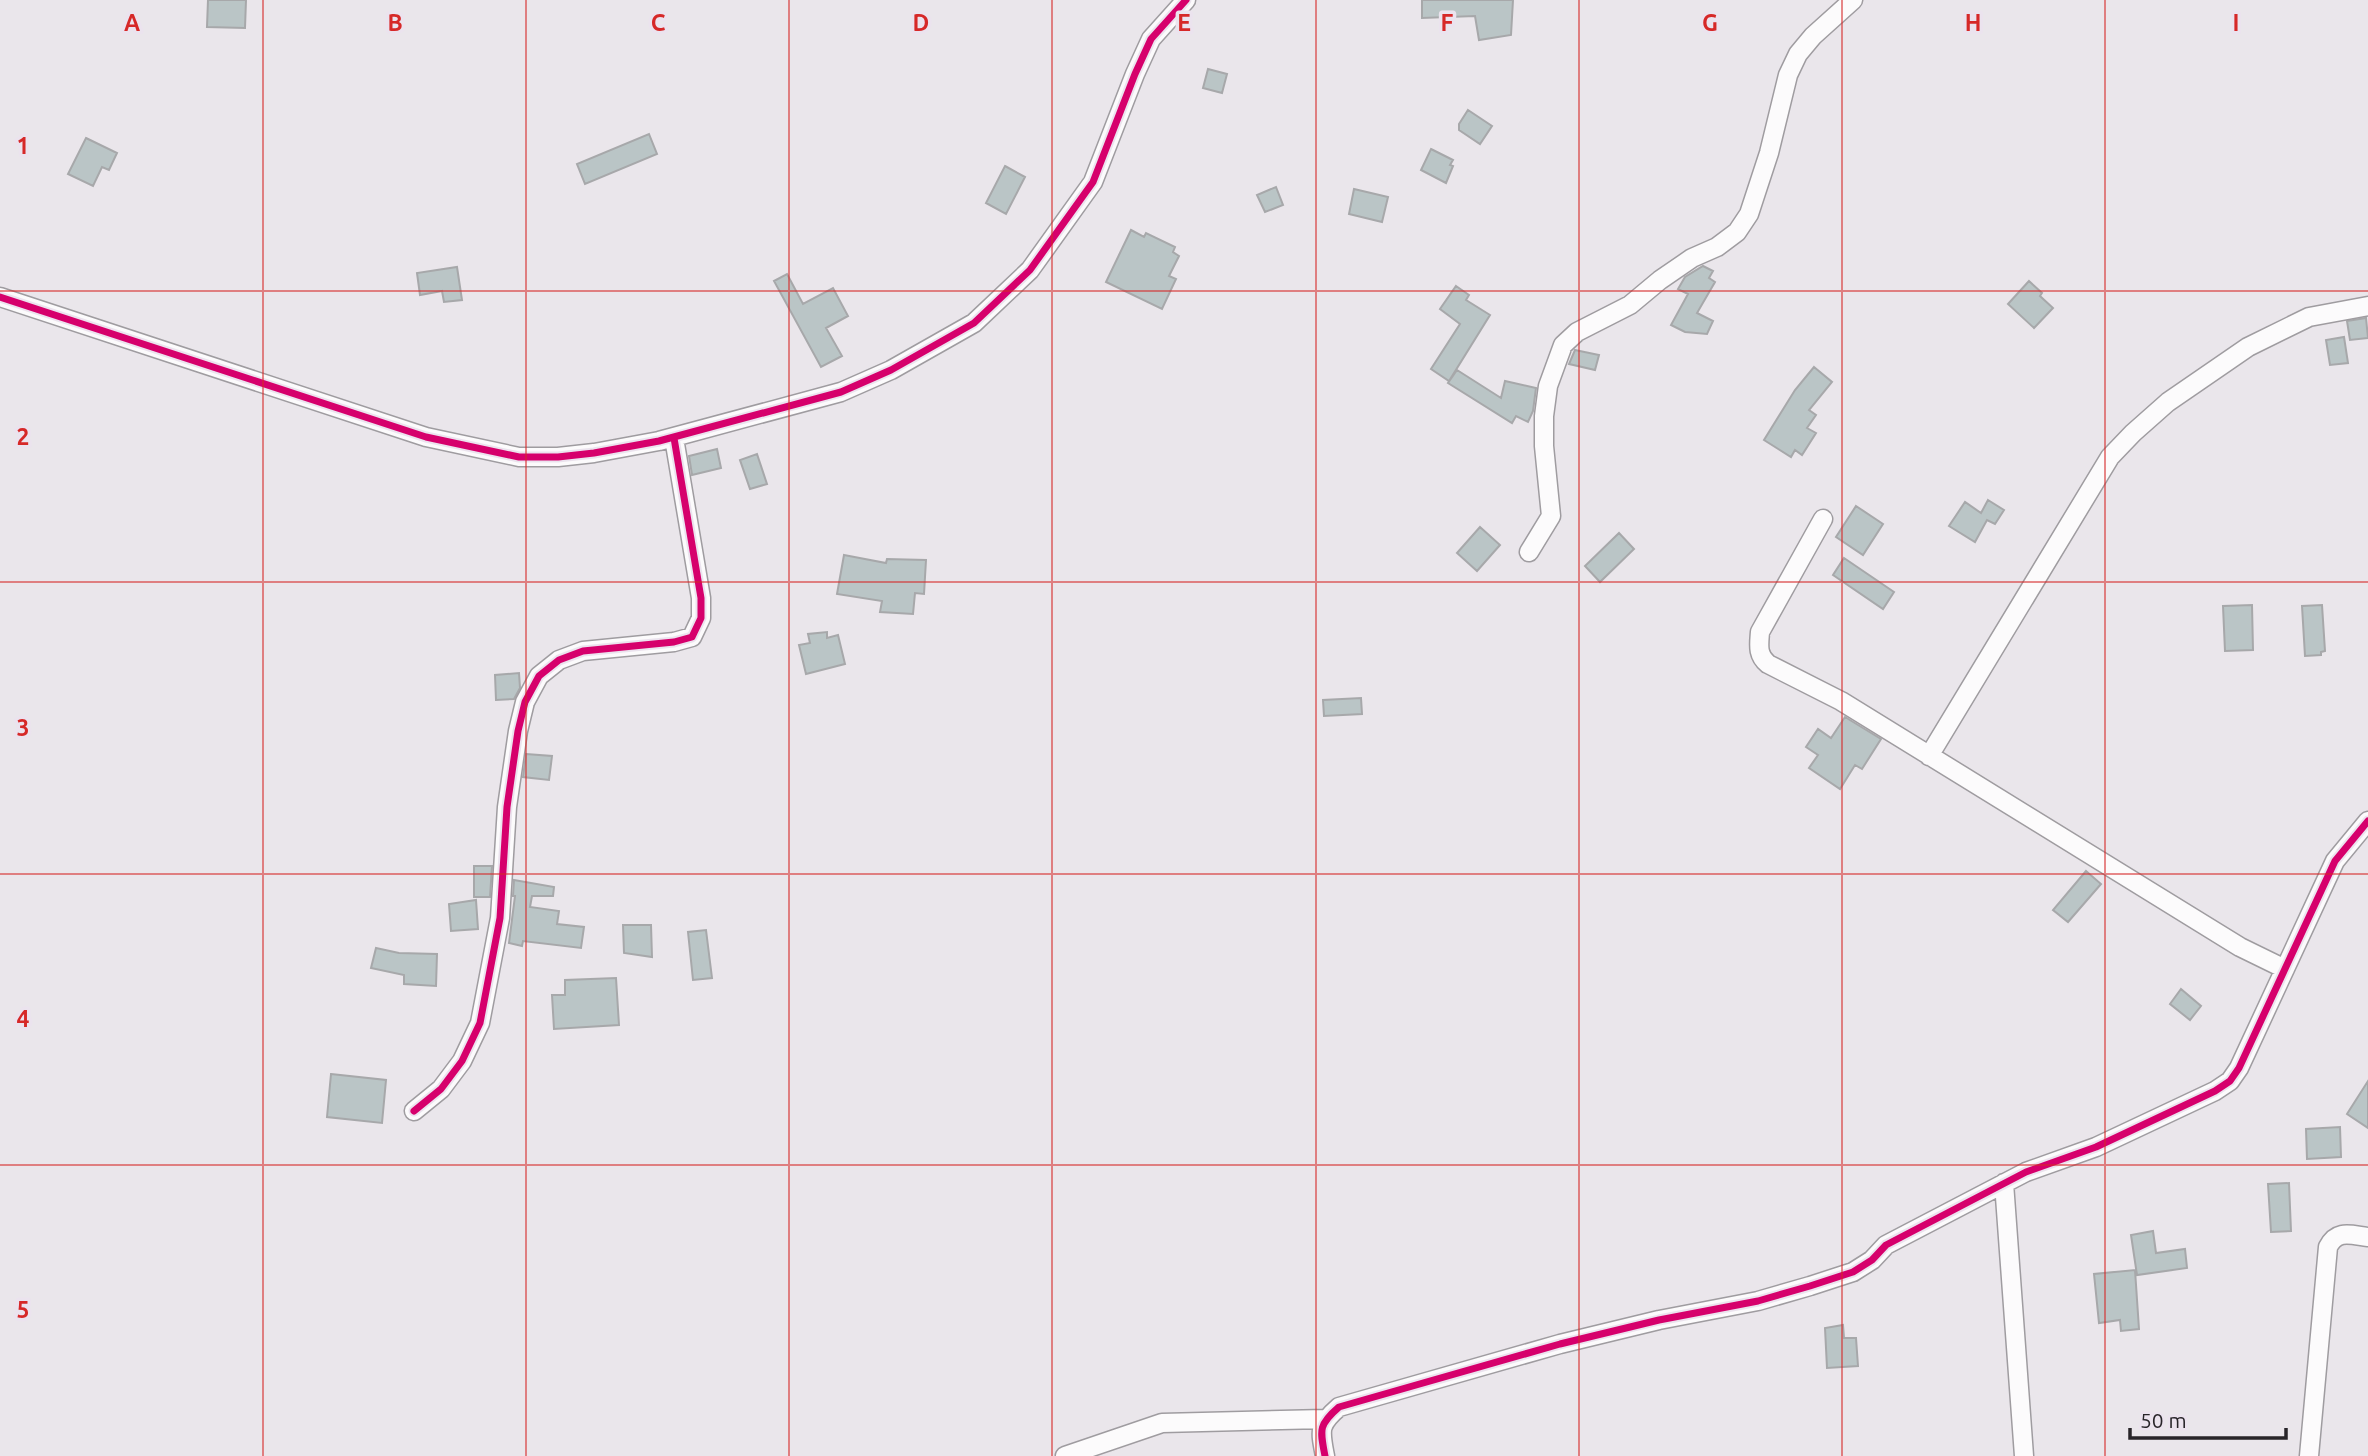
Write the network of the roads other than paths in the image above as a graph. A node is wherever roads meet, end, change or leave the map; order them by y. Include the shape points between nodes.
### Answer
1 (1186, 0) edge
2 (1853, 0) edge
3 (0, 298) edge
4 (2368, 306) edge
5 (674, 438) junction
6 (1823, 519) dead end
7 (1529, 552) dead end
8 (1929, 756) junction
9 (2368, 821) edge
10 (2285, 969) junction
11 (414, 1111) dead end
12 (2004, 1183) junction
13 (2368, 1237) edge
14 (1325, 1419) junction
15 (1065, 1456) edge
16 (1325, 1456) edge
17 (2024, 1456) edge
18 (2309, 1456) edge

1 - 5 street via 1151,39 1094,182 1030,270 974,323 841,392
2 - 7 street via 1798,54 1749,214 1737,232 1563,345 1548,386 1544,416 1551,516
3 - 5 street via 426,437 493,453 558,457
4 - 8 street via 2309,317 2248,347 2133,432 2110,457
5 - 11 street via 701,618 692,637 583,651 559,660 539,676 525,702 518,731 507,807 500,918 480,1023 441,1089
6 - 8 street via 1760,632 1761,659 1841,701
8 - 10 street via 2239,947
9 - 10 street via 2335,861
10 - 12 street via 2230,1081 2096,1147
12 - 14 street via 1886,1245 1872,1260 1832,1280 1535,1351 1339,1407
12 - 17 street
13 - 18 street via 2338,1235 2328,1247
14 - 15 street via 1162,1423
14 - 16 street

